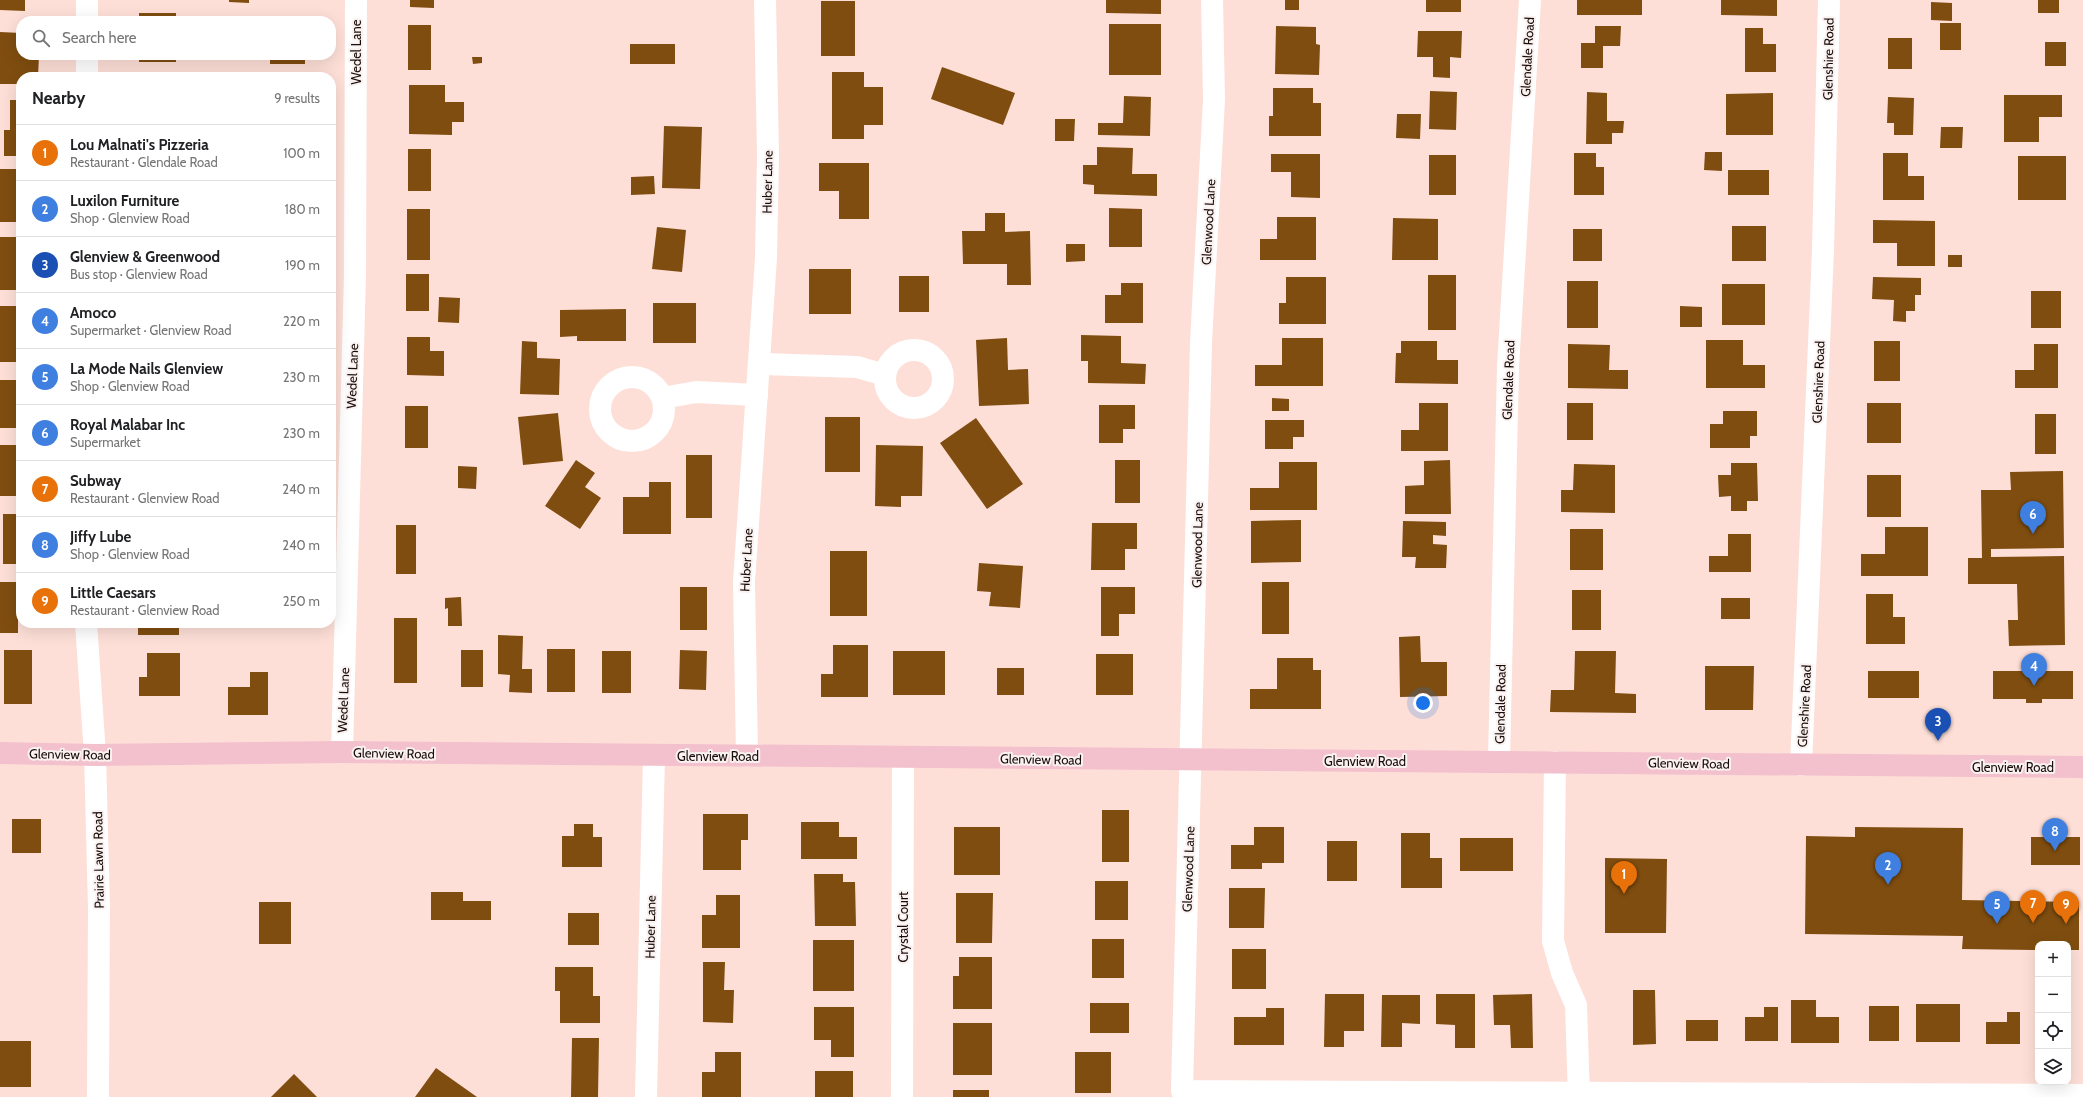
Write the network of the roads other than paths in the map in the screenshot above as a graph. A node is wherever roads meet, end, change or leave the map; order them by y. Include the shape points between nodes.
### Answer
1 (87, 0) edge
2 (356, 0) edge
3 (765, 0) edge
4 (1212, 0) edge
5 (1530, 0) edge
6 (1829, 0) edge
7 (87, 16) edge
8 (87, 60) edge
9 (87, 72) edge
10 (760, 364) junction
11 (885, 375) dead end
12 (757, 395) junction
13 (663, 398) dead end
14 (86, 628) edge
15 (342, 752) junction
16 (0, 753) edge
17 (95, 755) junction
18 (654, 756) junction
19 (747, 756) junction
20 (903, 756) junction
21 (1192, 761) junction
22 (1499, 761) junction
23 (1555, 762) junction
24 (1801, 765) junction
25 (2083, 767) edge
26 (1579, 1095) edge
27 (2083, 1095) edge
28 (98, 1097) edge
29 (646, 1097) edge
30 (902, 1097) edge

1 - 7 street
2 - 15 street, Wedel Lane via 355,276
3 - 10 street, Huber Lane via 768,155
4 - 21 street, Glenwood Lane via 1214,99 1201,343
5 - 22 street, Glendale Road via 1508,367
6 - 24 street, Glenshire Road via 1824,250
8 - 9 street
10 - 11 street via 857,367
10 - 12 street, Huber Lane
12 - 13 street via 696,392
12 - 19 street, Huber Lane via 744,582
14 - 17 street, Prairie Lawn Road
15 - 17 main road, Glenview Road
15 - 18 main road, Glenview Road
16 - 17 main road, Glenview Road
17 - 28 street, Prairie Lawn Road via 99,907
18 - 19 main road, Glenview Road
18 - 29 street, Huber Lane
19 - 20 main road, Glenview Road
20 - 21 main road, Glenview Road
20 - 30 street, Crystal Court
21 - 22 main road, Glenview Road
21 - 26 street, Glenwood Lane via 1182,1091
22 - 23 main road, Glenview Road
23 - 24 main road, Glenview Road
23 - 26 street via 1553,941 1562,973 1576,1005
24 - 25 main road, Glenview Road
26 - 27 street

